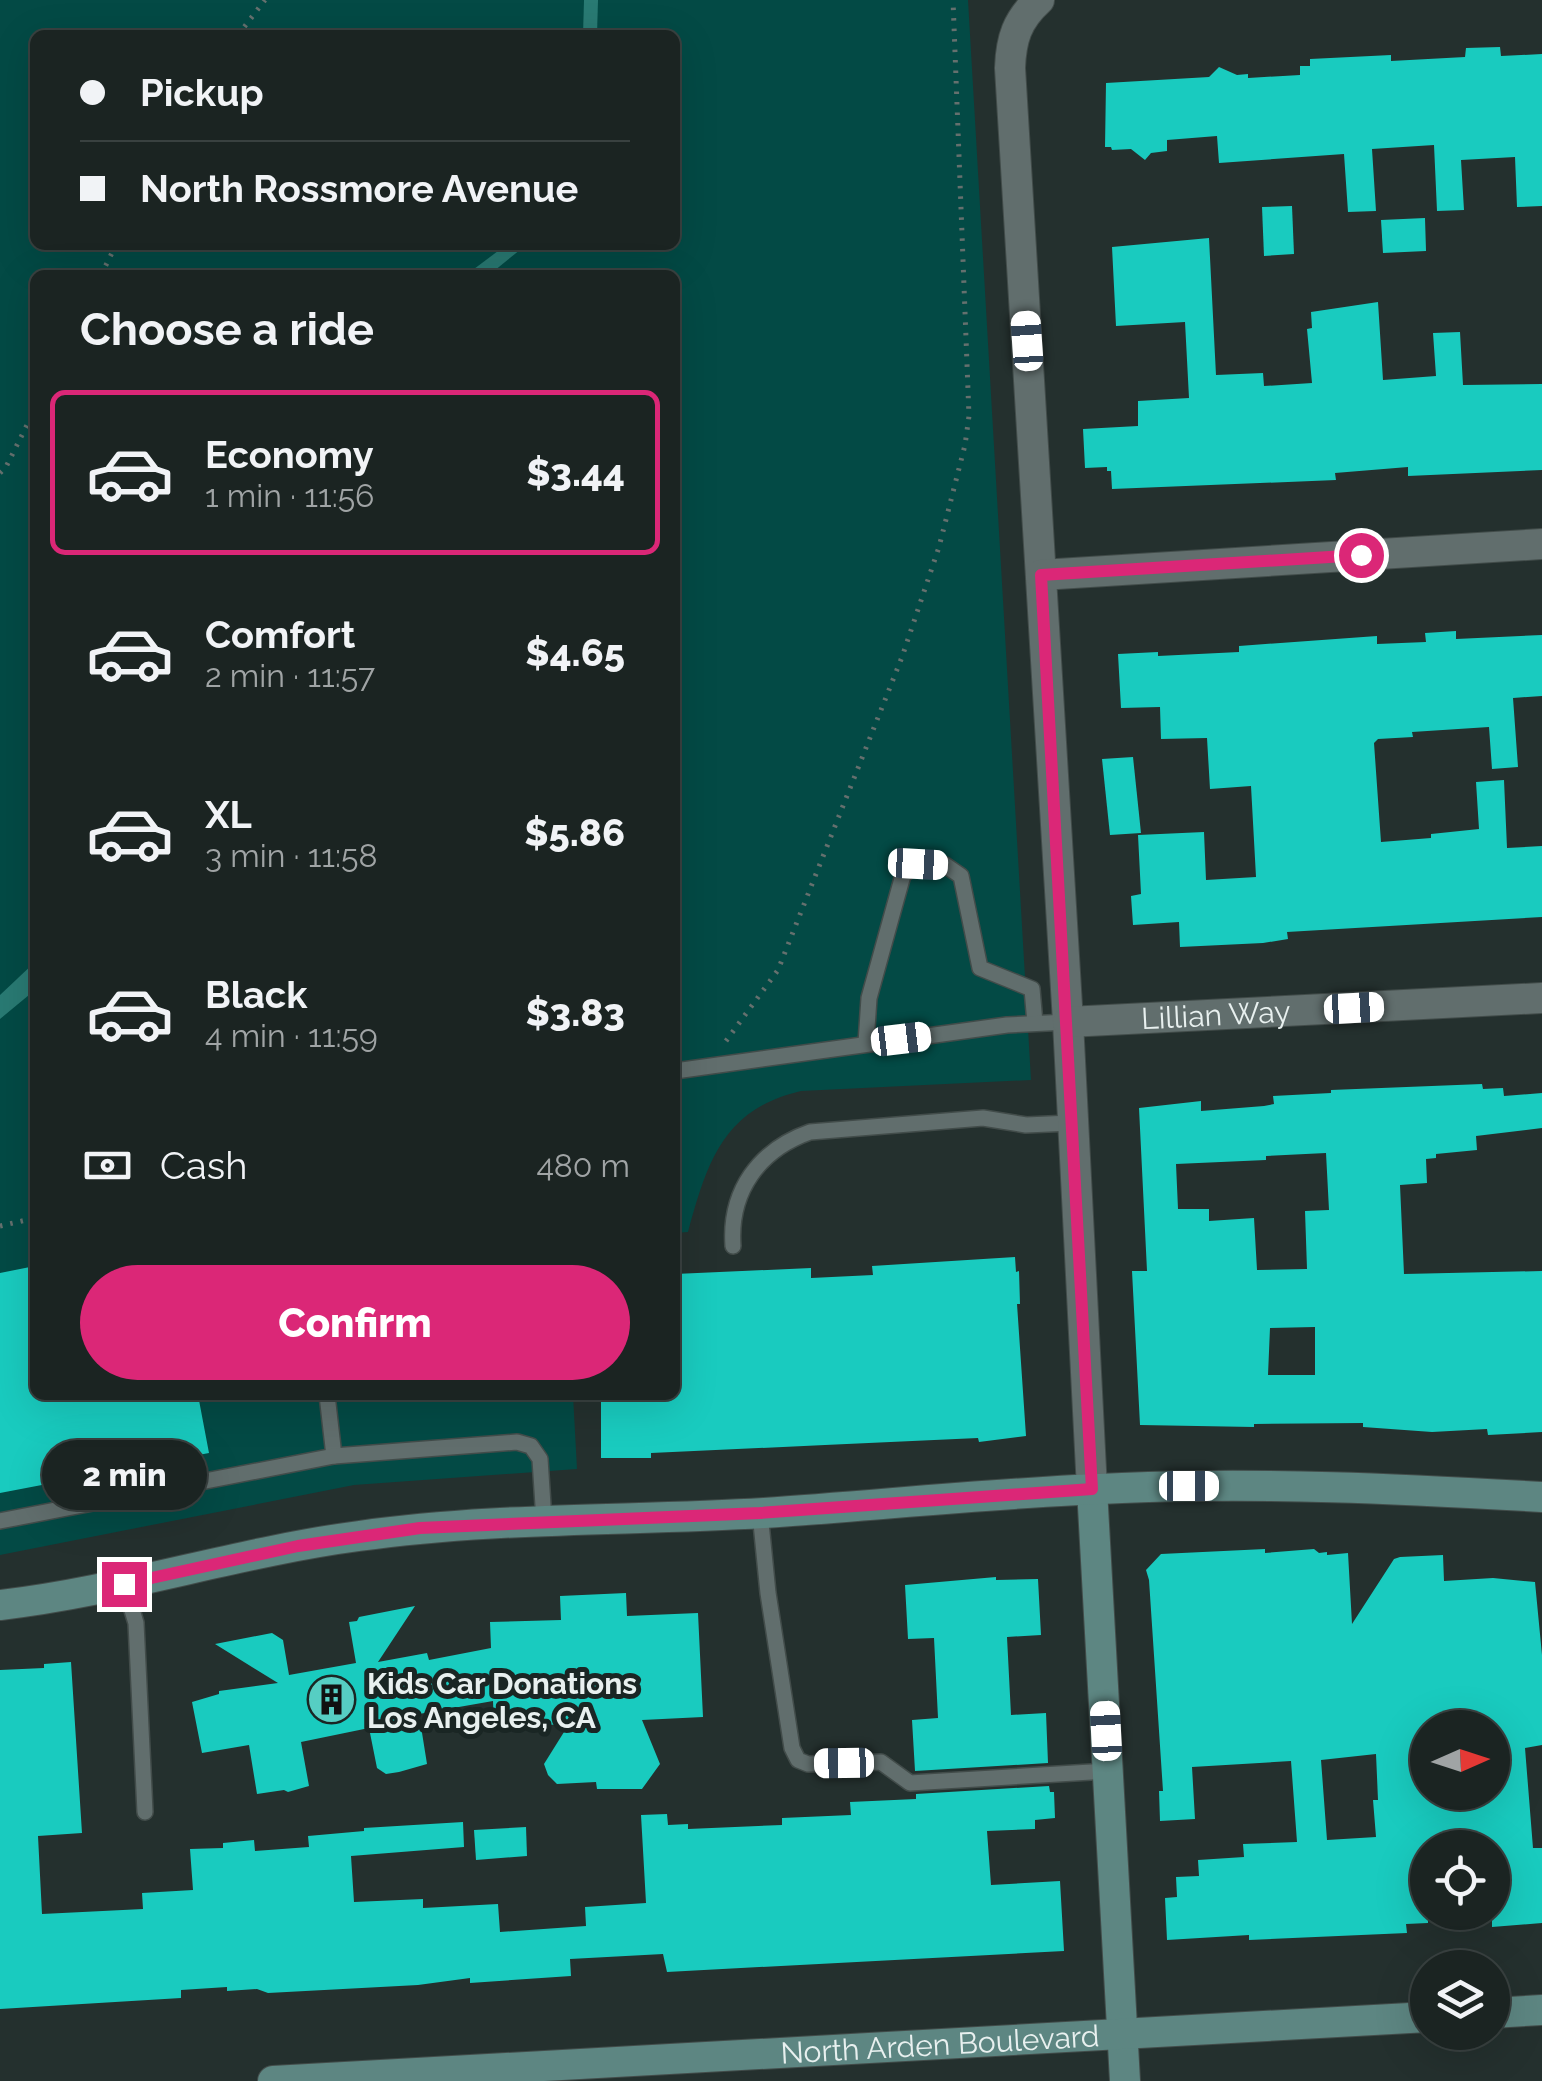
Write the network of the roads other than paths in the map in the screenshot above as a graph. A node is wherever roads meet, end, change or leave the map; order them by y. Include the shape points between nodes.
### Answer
1 (1037, 2) edge
2 (1542, 544) edge
3 (1041, 575) junction
4 (1542, 998) edge
5 (1068, 1022) junction
6 (1036, 1023) junction
7 (866, 1043) junction
8 (680, 1070) edge
9 (1072, 1122) junction
10 (733, 1246) dead end
11 (328, 1400) edge
12 (334, 1456) junction
13 (1092, 1489) junction
14 (1542, 1497) edge
15 (760, 1513) junction
16 (0, 1521) edge
17 (544, 1521) junction
18 (124, 1584) junction
19 (0, 1605) edge
20 (1108, 1771) junction
21 (145, 1812) dead end
22 (1542, 2010) edge
23 (1510, 2012) edge
24 (1410, 2018) edge
25 (1122, 2035) junction
26 (273, 2081) edge
27 (1125, 2081) edge

1 - 3 street via 1018,22 1010,68
2 - 3 street
3 - 5 street
4 - 5 street, Lillian Way
5 - 6 lane
5 - 9 street
6 - 7 lane
6 - 7 lane via 1032,989 980,968 961,876 945,865 918,864 903,876 869,998
7 - 8 lane
9 - 10 lane via 1026,1126 983,1118 810,1132 789,1140 750,1173 731,1218
9 - 13 street
11 - 12 lane
12 - 16 lane
12 - 17 lane via 531,1446 540,1459
13 - 14 street via 1366,1487
13 - 15 street
13 - 20 street
15 - 17 street
15 - 20 lane via 798,1760 881,1762 910,1783
17 - 18 street via 359,1536
18 - 19 street
18 - 21 lane via 136,1623
20 - 25 street
22 - 23 street
24 - 25 street, North Arden Boulevard
25 - 26 street, North Arden Boulevard
25 - 27 street

